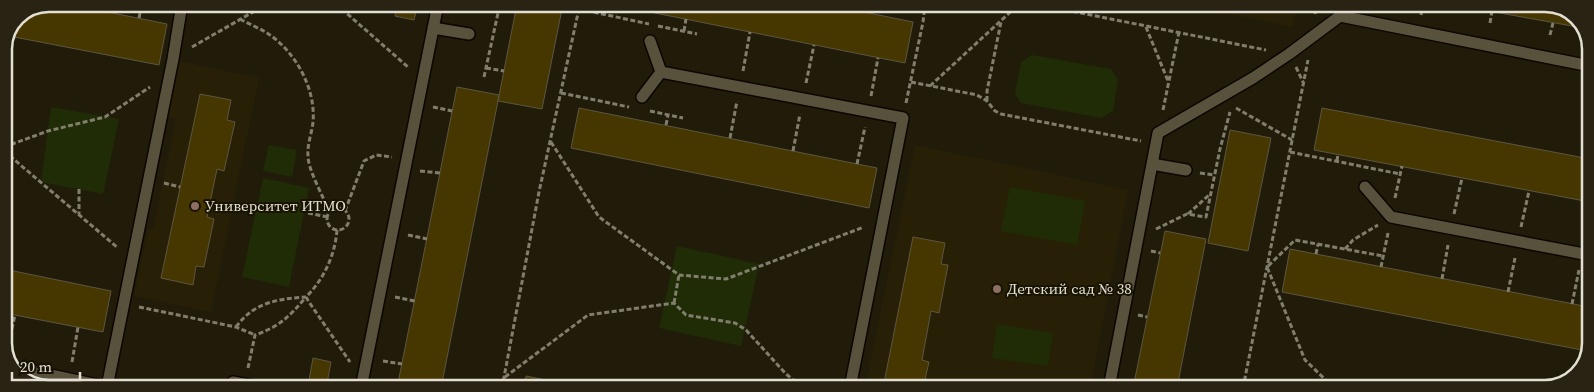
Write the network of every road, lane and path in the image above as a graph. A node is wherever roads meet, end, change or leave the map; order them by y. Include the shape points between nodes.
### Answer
1 (140, 12) edge
2 (181, 12) edge
3 (253, 12) edge
4 (345, 12) edge
5 (436, 12) edge
6 (498, 12) edge
7 (579, 12) edge
8 (589, 12) edge
9 (924, 12) edge
10 (1011, 12) edge
11 (1076, 12) edge
12 (1316, 12) edge
13 (1422, 12) edge
14 (1492, 12) edge
15 (1421, 15) dead end
16 (139, 18) dead end
17 (240, 19) junction
18 (686, 19) dead end
19 (1001, 21) junction
20 (1490, 23) dead end
21 (1554, 23) dead end
22 (1146, 26) junction
23 (433, 28) junction
24 (684, 31) junction
25 (1179, 32) junction
26 (469, 34) dead end
27 (697, 34) dead end
28 (1550, 35) dead end
29 (1312, 36) junction
30 (650, 41) dead end
31 (1289, 54) junction
32 (172, 59) junction
33 (1581, 64) edge
34 (486, 68) junction
35 (504, 71) dead end
36 (661, 72) junction
37 (169, 75) junction
38 (484, 77) dead end
39 (423, 81) junction
40 (911, 82) junction
41 (1168, 82) junction
42 (930, 86) junction
43 (561, 93) junction
44 (642, 97) dead end
45 (987, 101) junction
46 (630, 108) dead end
47 (649, 111) dead end
48 (668, 115) junction
49 (684, 118) dead end
50 (903, 118) junction
51 (666, 125) dead end
52 (1157, 139) junction
53 (1292, 140) junction
54 (551, 142) junction
55 (12, 144) edge
56 (1220, 149) junction
57 (1226, 150) dead end
58 (1290, 152) junction
59 (1338, 154) dead end
60 (12, 158) edge
61 (407, 158) junction
62 (1336, 161) junction
63 (1152, 164) junction
64 (1402, 166) dead end
65 (1186, 170) dead end
66 (1400, 174) junction
67 (1462, 178) dead end
68 (1365, 187) dead end
69 (79, 189) dead end
70 (1529, 191) dead end
71 (1210, 194) junction
72 (345, 211) junction
73 (1207, 212) junction
74 (308, 213) dead end
75 (1213, 213) dead end
76 (1187, 214) junction
77 (79, 215) junction
78 (329, 215) junction
79 (1391, 216) junction
80 (883, 219) junction
81 (1451, 228) junction
82 (337, 230) junction
83 (1151, 231) dead end
84 (1518, 241) junction
85 (1318, 244) junction
86 (1344, 249) junction
87 (1582, 253) edge
88 (1316, 254) dead end
89 (1383, 256) junction
90 (132, 260) junction
91 (1267, 267) junction
92 (1381, 267) dead end
93 (1582, 269) edge
94 (679, 276) junction
95 (1442, 279) dead end
96 (1508, 292) dead end
97 (306, 296) junction
98 (674, 303) junction
99 (124, 304) junction
100 (1572, 304) dead end
101 (15, 315) dead end
102 (13, 325) edge
103 (78, 327) dead end
104 (236, 327) junction
105 (255, 335) junction
106 (25, 370) edge
107 (504, 377) junction
108 (68, 379) junction
109 (73, 380) edge
110 (108, 380) edge
111 (240, 380) edge
112 (360, 380) edge
113 (363, 380) edge
114 (503, 380) edge
115 (793, 380) edge
116 (852, 380) edge
117 (1111, 380) edge
118 (1245, 380) edge
119 (1326, 380) edge

1 - 16 path
2 - 32 lane
3 - 17 path
4 - 39 path
5 - 23 lane
6 - 34 path
7 - 43 path
8 - 24 path
9 - 40 path
10 - 19 path
11 - 22 path
12 - 29 path
13 - 15 path
14 - 20 path
17 - 32 path
17 - 78 path via 276,40 296,62 307,83 313,110 308,156
18 - 24 path
19 - 42 path
19 - 45 path
21 - 28 path
22 - 25 path
22 - 41 path
23 - 26 lane
23 - 39 lane
24 - 27 path
25 - 31 path
25 - 41 path
29 - 31 lane
29 - 33 lane via 1340,16
29 - 53 path
30 - 36 lane
31 - 52 lane
32 - 37 lane
34 - 35 path
34 - 38 path
36 - 44 lane
36 - 50 lane
37 - 55 path via 105,116
37 - 90 lane
39 - 61 lane
40 - 42 path
40 - 50 path
41 - 52 path
42 - 45 path via 977,94
43 - 46 path
43 - 54 path
45 - 52 path via 1002,114
47 - 48 path
48 - 49 path
48 - 51 path
50 - 80 lane
52 - 63 lane
53 - 56 path via 1231,105
53 - 58 path
54 - 94 path via 599,217
54 - 107 path
56 - 57 path
56 - 71 path
58 - 62 path
58 - 91 path
59 - 62 path
60 - 77 path
61 - 72 path via 376,155 364,161
61 - 113 lane
62 - 66 path
63 - 65 lane
63 - 117 lane
64 - 66 path
66 - 79 path
67 - 81 path
68 - 79 lane
69 - 77 path
70 - 84 path
71 - 73 path
71 - 76 path
72 - 78 path via 334,209
72 - 82 path via 349,221 342,230
73 - 75 path
73 - 76 path via 1206,217
74 - 78 path
76 - 83 path
77 - 90 path
78 - 82 path via 331,228
79 - 81 lane
79 - 86 path
79 - 89 path
80 - 94 path via 726,279
80 - 116 lane
81 - 84 lane
81 - 95 path
82 - 97 path via 330,262
84 - 87 lane
84 - 96 path
85 - 86 path
85 - 88 path
85 - 91 path via 1295,240
86 - 89 path
89 - 92 path
90 - 99 lane
91 - 118 path
91 - 119 path via 1305,360
93 - 100 path
94 - 98 path
97 - 104 path via 272,301 243,318
97 - 105 path via 276,327
97 - 112 path
98 - 107 path via 588,314
98 - 115 path via 686,315 735,323 746,330
99 - 104 path
99 - 110 lane
101 - 102 path
103 - 108 path
104 - 105 path
105 - 111 path
106 - 108 lane
107 - 114 path
108 - 109 lane

